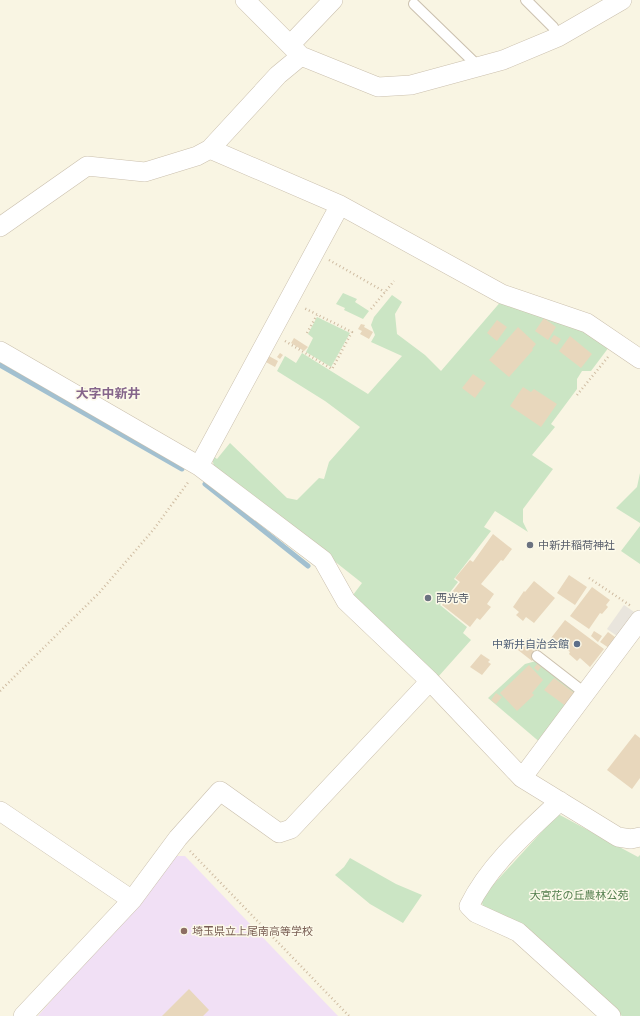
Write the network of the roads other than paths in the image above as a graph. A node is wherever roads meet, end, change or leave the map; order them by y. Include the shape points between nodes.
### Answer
1 (245, 0) edge
2 (333, 0) edge
3 (526, 0) edge
4 (622, 0) edge
5 (414, 4) dead end
6 (558, 37) junction
7 (295, 51) junction
8 (480, 68) junction
9 (210, 148) junction
10 (340, 205) junction
11 (0, 227) edge
12 (0, 351) edge
13 (640, 360) edge
14 (199, 466) junction
15 (637, 614) edge
16 (537, 656) dead end
17 (430, 681) junction
18 (586, 694) junction
19 (522, 778) junction
20 (560, 801) junction
21 (0, 811) edge
22 (640, 837) edge
23 (132, 900) junction
24 (22, 1016) edge
25 (611, 1016) edge

1 - 7 street
2 - 7 street
3 - 6 lane via 553,27
4 - 6 street
5 - 8 lane
6 - 8 street
7 - 8 street via 378,86 410,85
7 - 9 street via 278,75
9 - 10 street
9 - 11 street via 197,156 145,172 87,166
10 - 13 street via 502,294 586,323
10 - 14 street
12 - 14 street
14 - 17 street via 323,560 346,601
15 - 18 street
16 - 18 lane
17 - 19 street
17 - 23 street via 291,829 279,833 220,791 178,838
18 - 19 street
19 - 20 street
20 - 22 street via 618,837
20 - 25 street via 518,840 475,894 469,906 476,913 518,932
21 - 23 street
23 - 24 street

